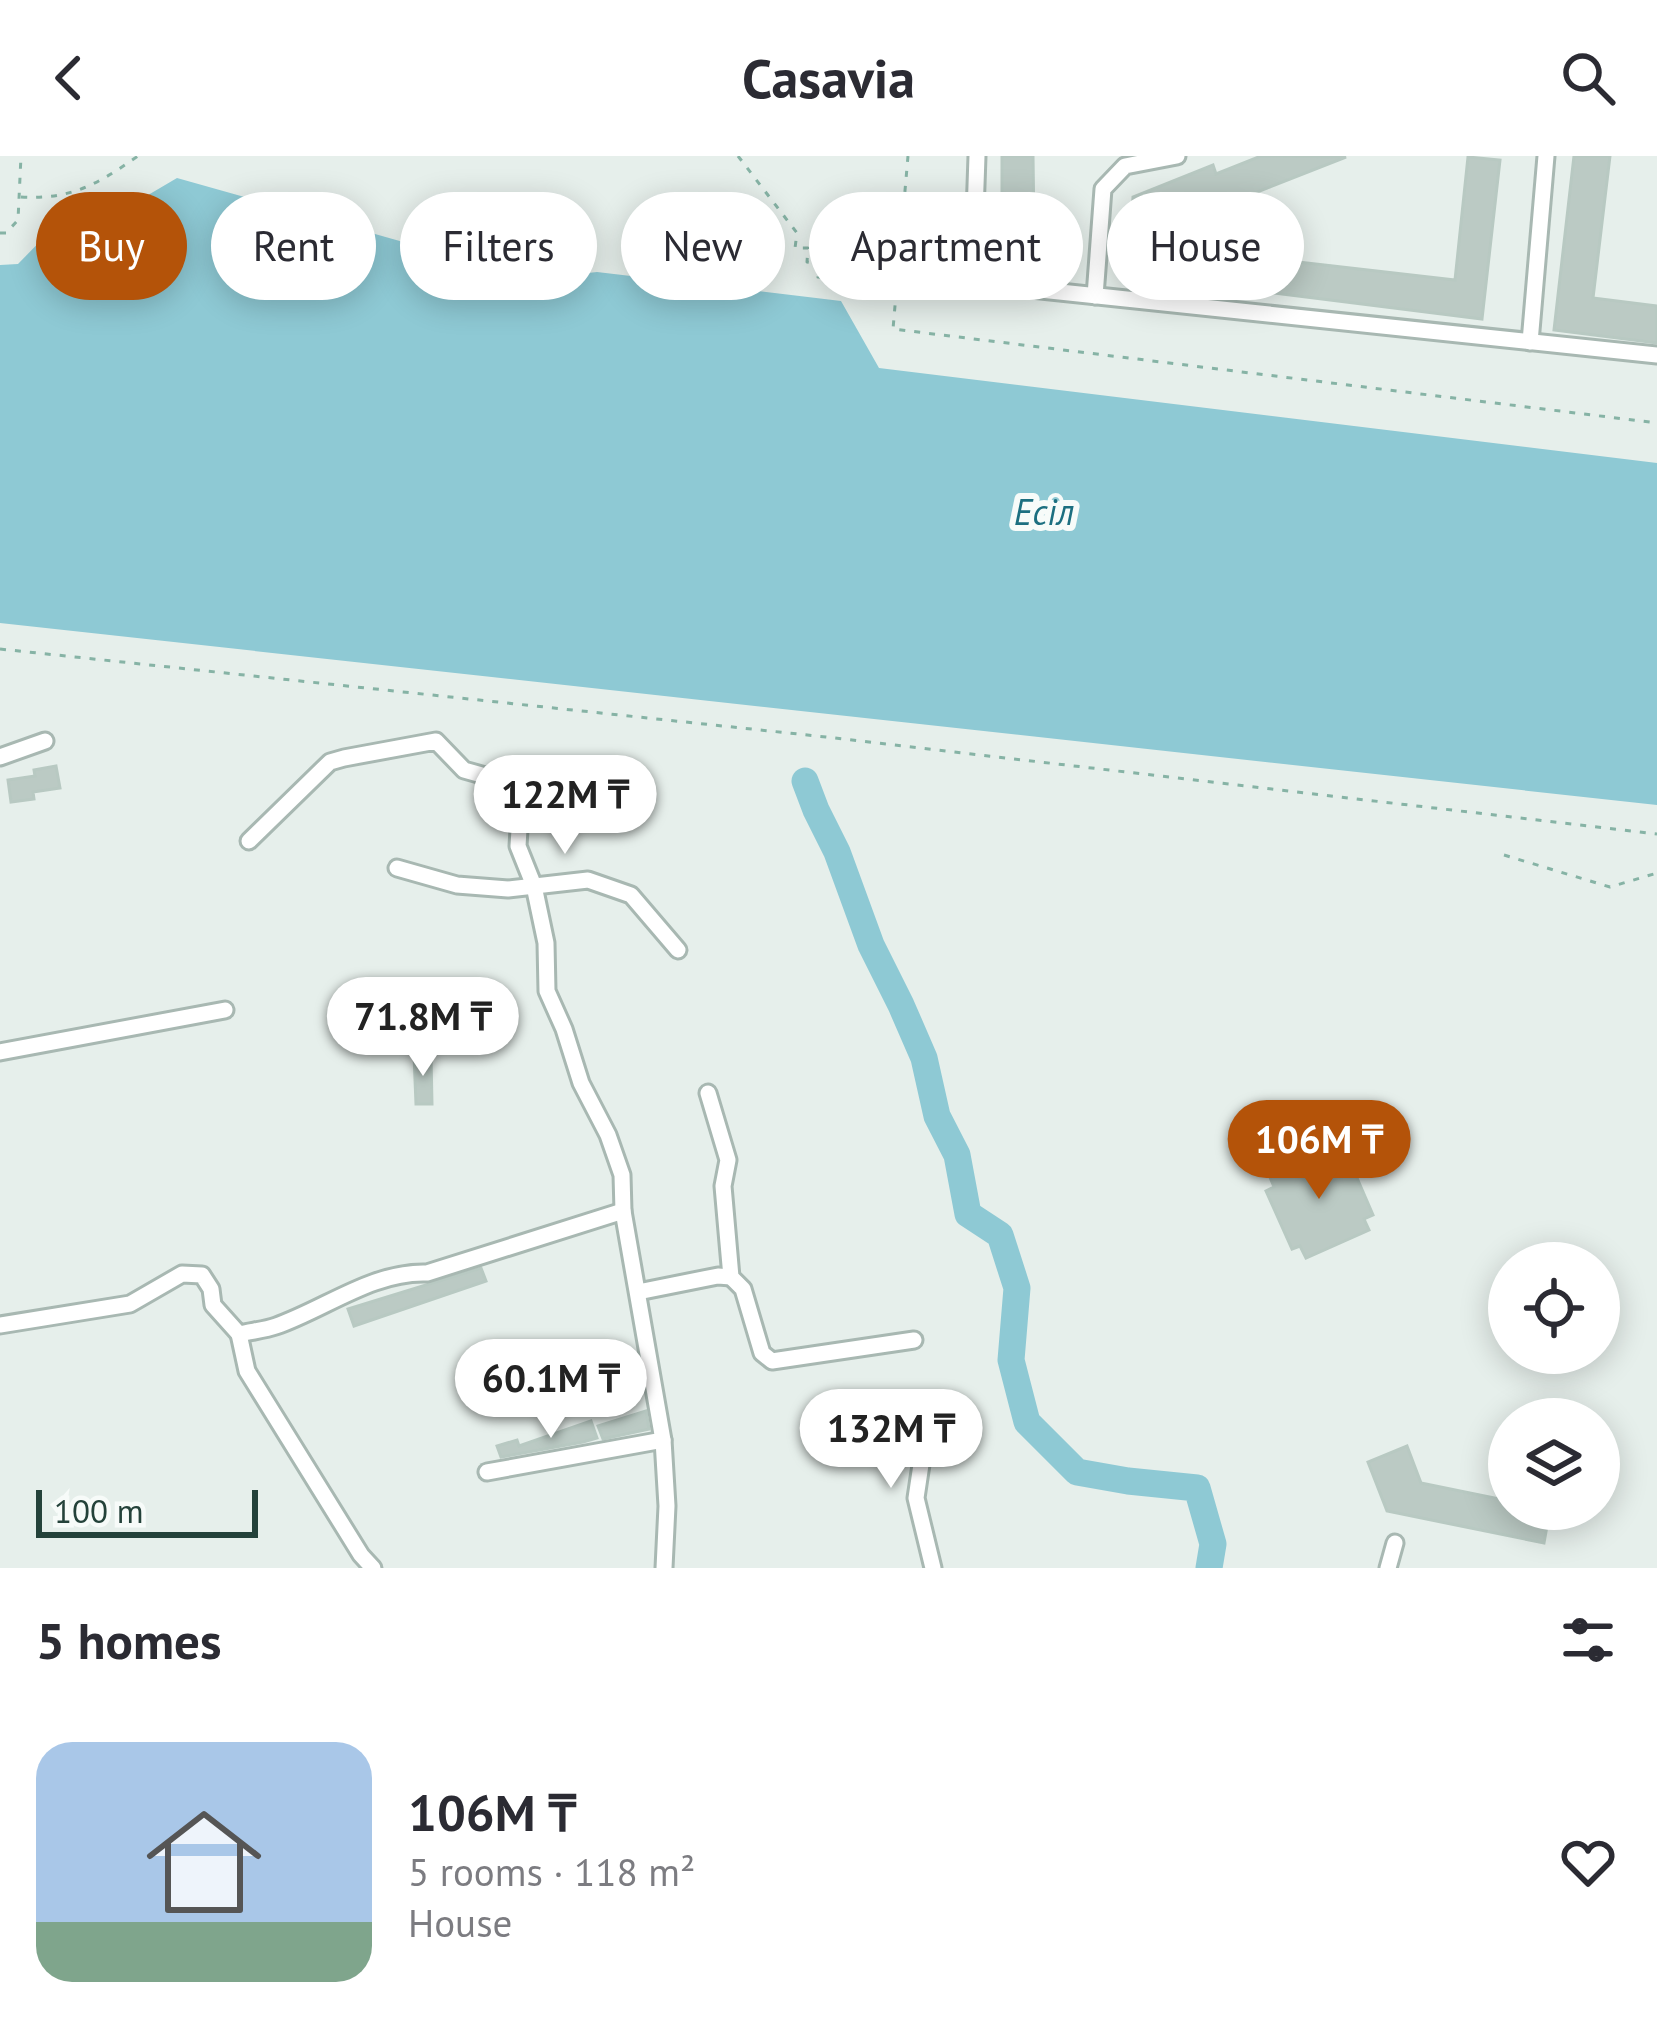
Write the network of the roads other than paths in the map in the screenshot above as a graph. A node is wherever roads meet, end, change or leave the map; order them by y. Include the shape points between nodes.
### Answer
1 (977, 156) edge
2 (1177, 156) edge
3 (1546, 156) edge
4 (1095, 296) junction
5 (1530, 341) junction
6 (1657, 355) edge
7 (45, 741) dead end
8 (0, 757) edge
9 (249, 842) dead end
10 (398, 868) dead end
11 (534, 886) junction
12 (678, 950) dead end
13 (225, 1010) dead end
14 (0, 1052) edge
15 (708, 1093) dead end
16 (623, 1211) junction
17 (731, 1277) junction
18 (638, 1292) junction
19 (0, 1325) edge
20 (239, 1334) junction
21 (914, 1340) dead end
22 (929, 1411) dead end
23 (663, 1440) junction
24 (488, 1472) dead end
25 (1395, 1543) dead end
26 (374, 1568) edge
27 (664, 1568) edge
28 (933, 1568) edge
29 (1388, 1568) edge

1 - 4 street via 973,273 984,284
2 - 4 street via 1125,166 1103,189
3 - 5 street
4 - 5 street
5 - 6 street
7 - 8 street
9 - 11 street via 330,762 436,741 464,770 502,782 520,813 518,846
10 - 11 street via 458,885
11 - 12 street via 589,880 631,896
11 - 16 street via 547,991 622,1174
13 - 14 street
15 - 17 street via 728,1160
16 - 18 street
16 - 20 street via 427,1274 407,1273
17 - 18 street
17 - 21 street via 772,1361
18 - 23 street
19 - 20 street via 130,1304 182,1274 202,1275 213,1305
20 - 26 street via 247,1371
22 - 28 street via 916,1498
23 - 24 street
23 - 27 street
25 - 29 street

